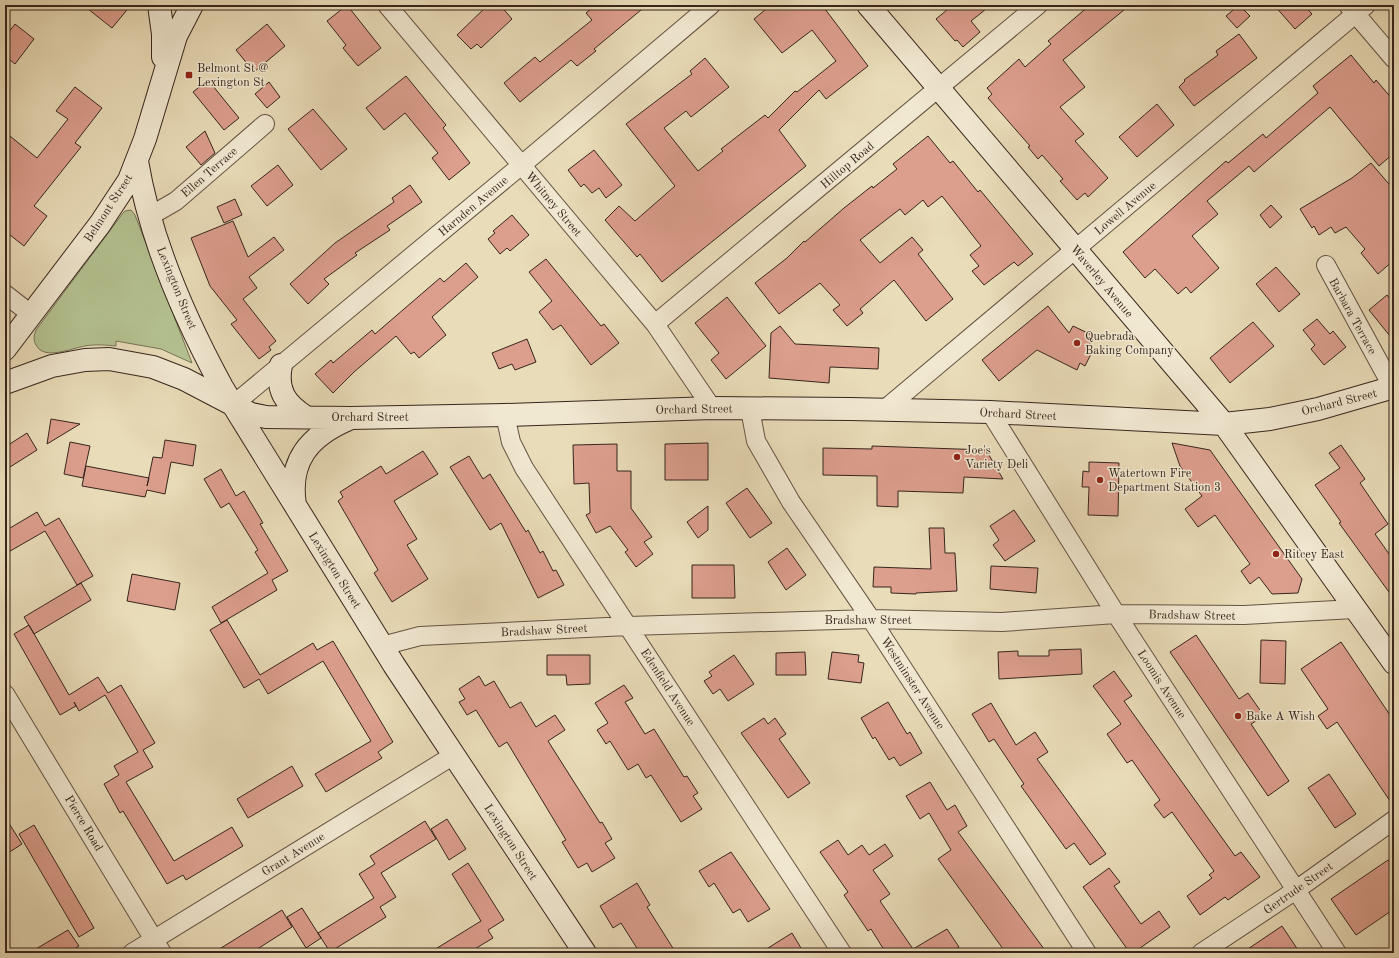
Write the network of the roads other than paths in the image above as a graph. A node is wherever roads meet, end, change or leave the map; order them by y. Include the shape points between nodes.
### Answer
1 (159, 5) edge
2 (387, 5) edge
3 (711, 5) edge
4 (868, 5) edge
5 (1038, 5) edge
6 (190, 6) edge
7 (1356, 8) edge
8 (1394, 60) edge
9 (162, 78) junction
10 (938, 88) junction
11 (265, 124) dead end
12 (137, 161) junction
13 (522, 165) junction
14 (150, 216) junction
15 (1075, 250) junction
16 (1326, 265) dead end
17 (5, 294) edge
18 (32, 315) junction
19 (655, 324) junction
20 (5, 349) edge
21 (281, 365) junction
22 (5, 383) edge
23 (1393, 388) edge
24 (233, 405) junction
25 (712, 408) junction
26 (750, 408) junction
27 (884, 410) junction
28 (990, 412) junction
29 (505, 416) junction
30 (306, 417) junction
31 (351, 418) junction
32 (1224, 424) junction
33 (295, 506) junction
34 (1355, 609) junction
35 (1116, 614) junction
36 (872, 619) junction
37 (628, 626) junction
38 (382, 646) junction
39 (1393, 660) edge
40 (5, 694) edge
41 (454, 755) junction
42 (1394, 820) edge
43 (1296, 890) junction
44 (158, 946) edge
45 (132, 953) edge
46 (584, 953) edge
47 (842, 953) edge
48 (1087, 953) edge
49 (1201, 953) edge
50 (1337, 953) edge

1 - 9 main road via 163,34
2 - 13 street, Whitney Street
3 - 13 street, Harnden Avenue
4 - 10 main road, Waverley Avenue
5 - 10 street, Hilltop Road
6 - 9 main road, Belmont Street via 176,36
7 - 8 street
7 - 15 street, Lowell Avenue
9 - 12 main road, Belmont Street
10 - 15 main road, Waverley Avenue
10 - 19 street, Hilltop Road
11 - 14 street, Ellen Terrace via 176,201
12 - 14 main road, Lexington Street
12 - 18 main road, Belmont Street via 129,180 112,206
13 - 19 street, Whitney Street
13 - 21 street, Harnden Avenue
14 - 24 main road, Lexington Street via 187,316
15 - 27 street, Lowell Avenue
15 - 32 main road, Waverley Avenue
16 - 23 street, Barbara Terrace
17 - 18 street
18 - 20 main road, Belmont Street
19 - 25 street, Whitney Street
21 - 24 street, Harnden Avenue
21 - 30 main road via 279,378 283,397 292,408
22 - 24 main road, Orchard Street via 52,366 98,359 121,360 164,371
23 - 32 main road, Orchard Street via 1318,409 1270,419
24 - 30 main road, Orchard Street via 260,416
24 - 33 main road, Lexington Street
25 - 26 main road, Orchard Street
25 - 29 main road, Orchard Street
26 - 27 main road, Orchard Street
26 - 36 street, Westminster Avenue via 756,441 790,502
27 - 28 main road, Orchard Street
28 - 32 main road, Orchard Street
28 - 35 street, Loomis Avenue
29 - 31 main road, Orchard Street
29 - 37 street, Edenfield Avenue via 511,442 524,468
30 - 31 main road, Orchard Street
31 - 33 main road via 324,432 306,448 293,484
32 - 34 main road, Waverley Avenue
33 - 38 main road, Lexington Street
34 - 35 street, Bradshaw Street via 1244,616
34 - 39 main road, Waverley Avenue
35 - 36 street, Bradshaw Street via 1002,622
35 - 43 street, Loomis Avenue
36 - 37 street, Bradshaw Street
36 - 48 street, Westminster Avenue
37 - 38 street, Bradshaw Street via 420,636
37 - 47 street, Edenfield Avenue
38 - 41 main road, Lexington Street
40 - 44 street, Pierce Road
41 - 44 street, Grant Avenue
41 - 46 main road, Lexington Street
42 - 43 street, Gertrude Street
43 - 49 street, Gertrude Street
43 - 50 street, Loomis Avenue
44 - 45 street, Grant Avenue

